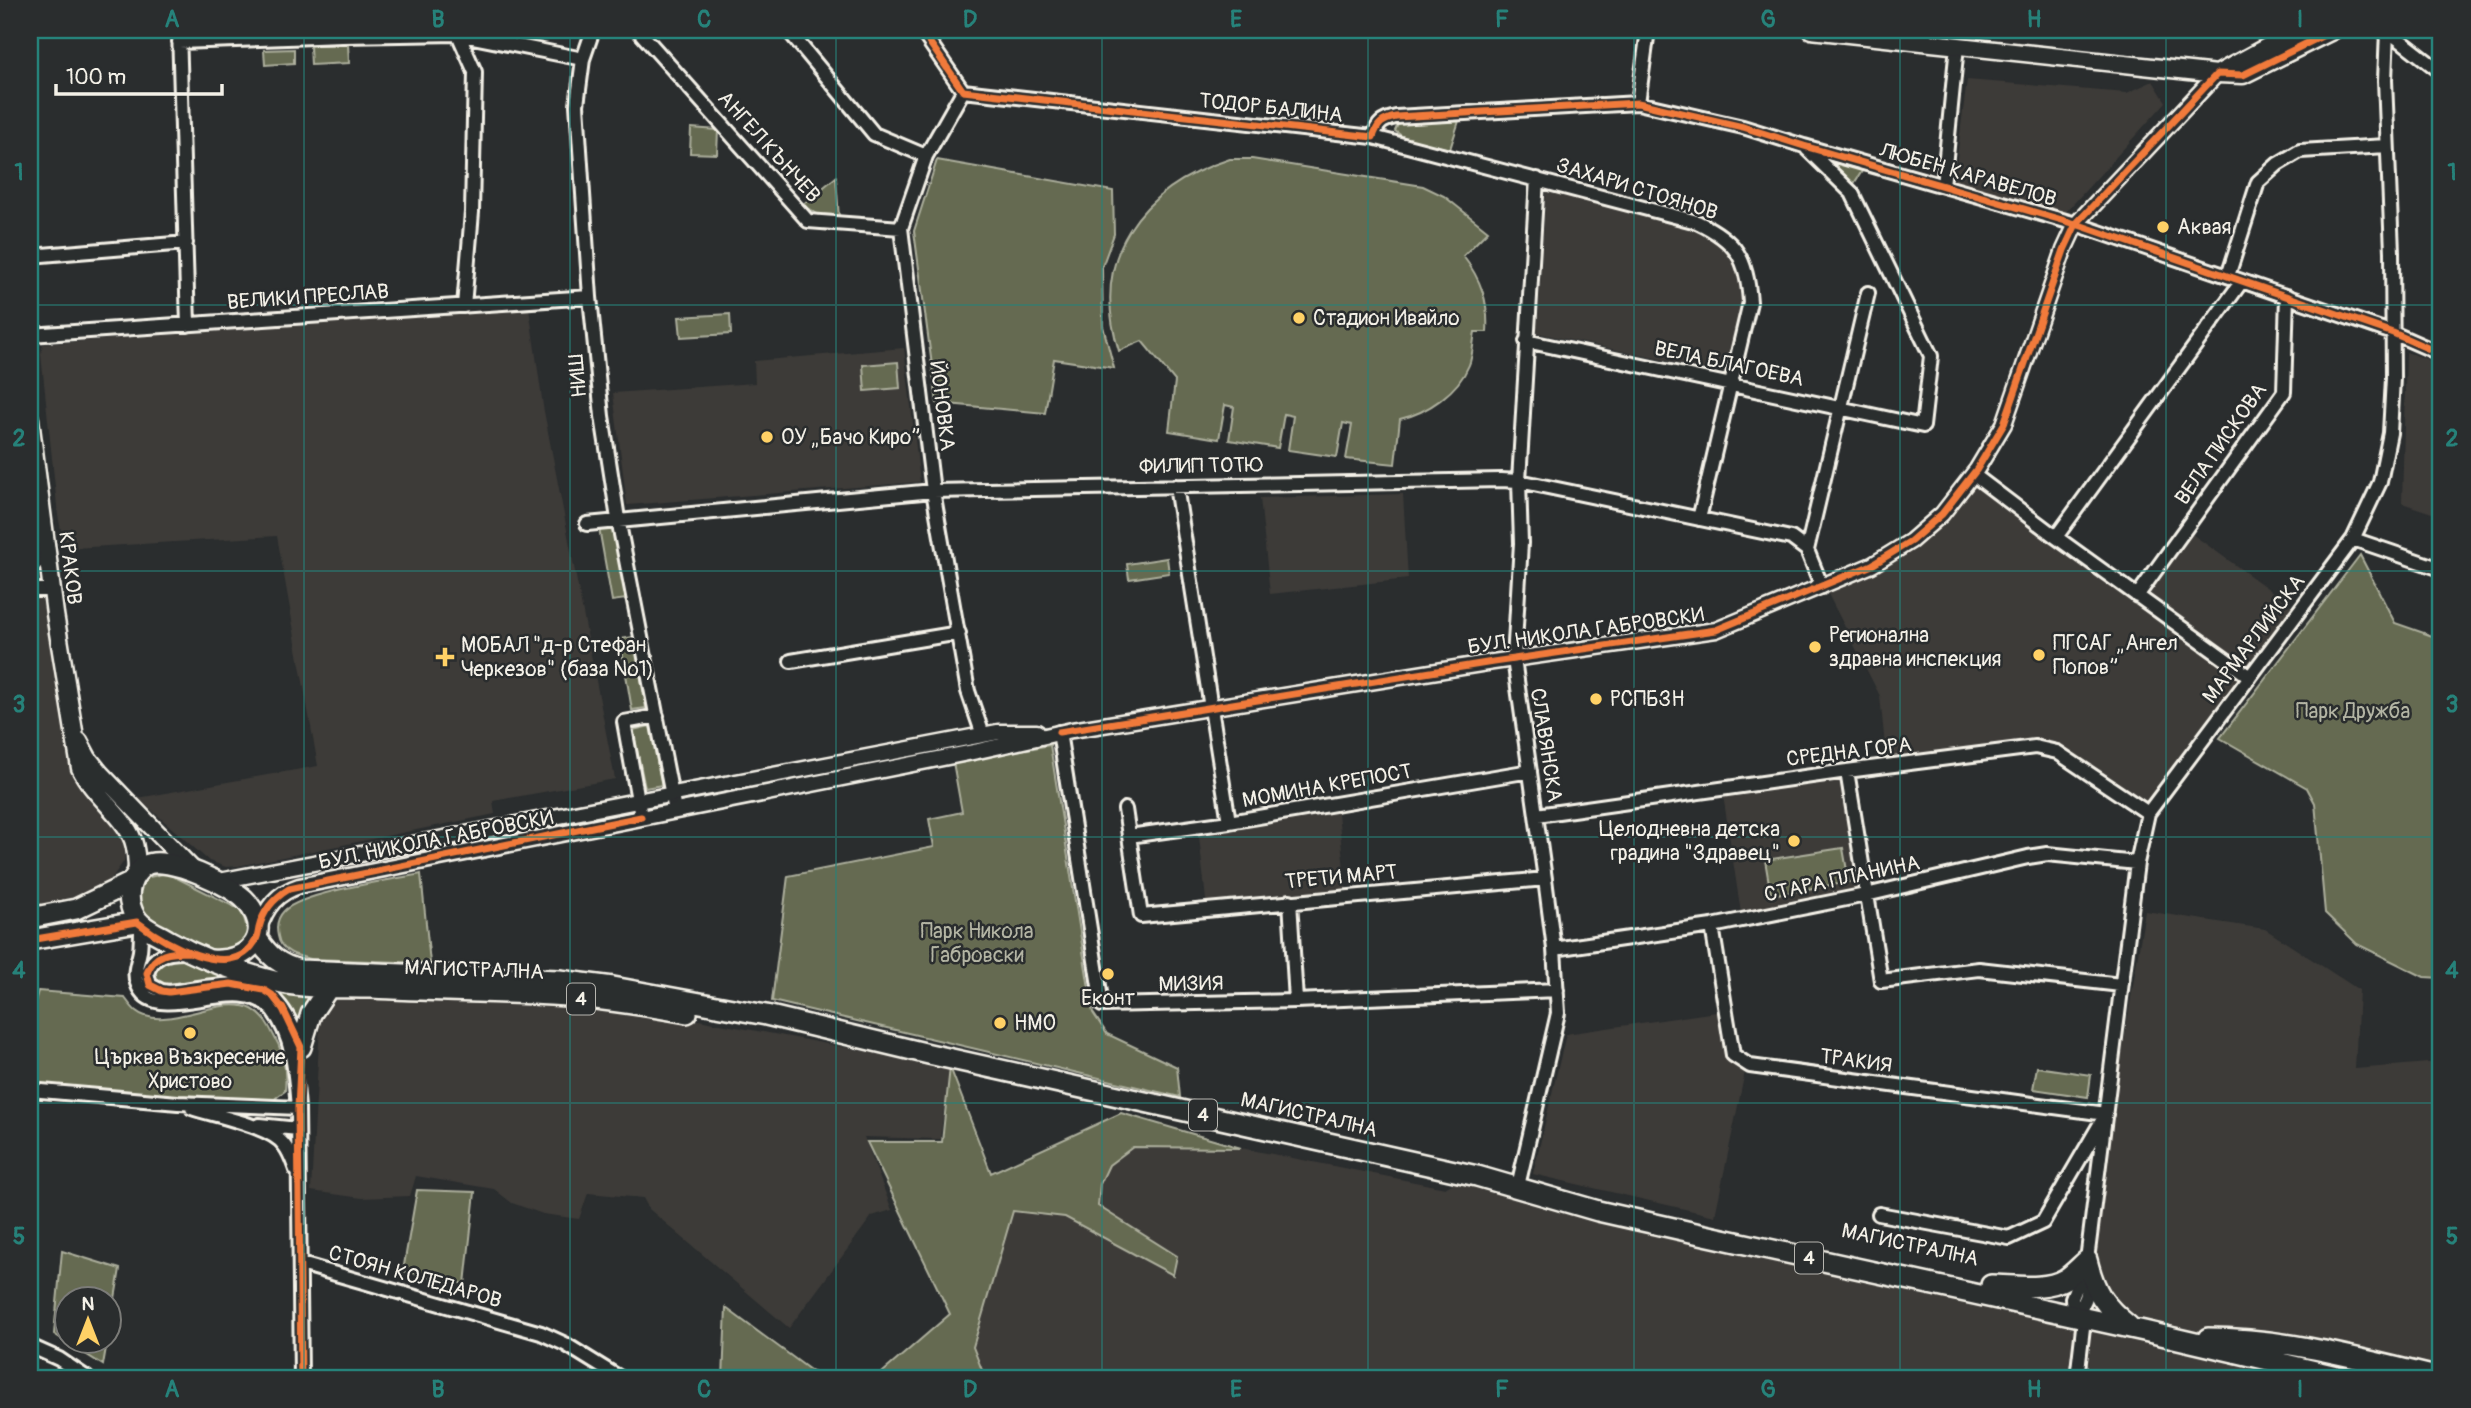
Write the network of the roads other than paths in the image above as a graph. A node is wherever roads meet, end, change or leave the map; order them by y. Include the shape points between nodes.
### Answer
1 (593, 30) edge
2 (638, 30) edge
3 (788, 30) edge
4 (921, 30) edge
5 (1648, 30) edge
6 (1811, 30) edge
7 (2298, 30) edge
8 (2334, 30) edge
9 (2387, 31) edge
10 (425, 32) edge
11 (458, 34) junction
12 (179, 36) edge
13 (1956, 46) junction
14 (583, 59) junction
15 (2441, 72) edge
16 (2217, 74) junction
17 (963, 91) junction
18 (1638, 103) junction
19 (1373, 137) junction
20 (1804, 146) junction
21 (2387, 146) junction
22 (926, 156) junction
23 (1537, 179) junction
24 (1943, 186) junction
25 (2076, 224) junction
26 (901, 228) junction
27 (186, 243) junction
28 (30, 256) edge
29 (2228, 276) junction
30 (2242, 281) junction
31 (1868, 293) dead end
32 (2287, 296) junction
33 (590, 297) junction
34 (464, 306) junction
35 (188, 326) junction
36 (2393, 333) junction
37 (30, 335) edge
38 (1526, 341) junction
39 (2441, 354) edge
40 (1732, 385) junction
41 (1840, 408) junction
42 (30, 419) edge
43 (1974, 475) junction
44 (1519, 481) junction
45 (1175, 486) junction
46 (933, 491) junction
47 (1699, 519) junction
48 (618, 520) junction
49 (587, 524) dead end
50 (44, 532) junction
51 (2056, 537) junction
52 (2353, 540) junction
53 (1807, 550) junction
54 (2441, 569) edge
55 (30, 570) edge
56 (1822, 587) junction
57 (30, 590) edge
58 (52, 590) junction
59 (2137, 596) junction
60 (959, 633) junction
61 (1514, 659) junction
62 (791, 661) dead end
63 (2250, 677) junction
64 (1212, 708) junction
65 (657, 716) junction
66 (71, 722) junction
67 (1059, 732) junction
68 (983, 735) junction
69 (1530, 771) junction
70 (1847, 771) junction
71 (672, 794) junction
72 (638, 801) junction
73 (1125, 809) dead end
74 (675, 811) junction
75 (2148, 813) junction
76 (1537, 814) junction
77 (641, 817) junction
78 (1229, 822) junction
79 (1129, 836) junction
80 (2137, 863) junction
81 (195, 872) junction
82 (134, 878) junction
83 (1545, 879) junction
84 (215, 882) junction
85 (1866, 895) junction
86 (1290, 901) junction
87 (30, 918) edge
88 (139, 923) junction
89 (1712, 926) junction
90 (258, 934) junction
91 (30, 940) edge
92 (1554, 948) junction
93 (189, 952) junction
94 (211, 960) junction
95 (2121, 985) junction
96 (329, 987) junction
97 (1557, 990) junction
98 (1296, 1001) junction
99 (301, 1047) junction
100 (903, 1047) junction
101 (30, 1090) edge
102 (178, 1103) junction
103 (298, 1108) junction
104 (2106, 1114) junction
105 (251, 1125) junction
106 (298, 1129) junction
107 (298, 1176) junction
108 (1518, 1186) junction
109 (1540, 1193) junction
110 (1879, 1214) dead end
111 (2087, 1260) junction
112 (301, 1264) junction
113 (1991, 1285) junction
114 (2075, 1313) junction
115 (2137, 1329) junction
116 (2174, 1338) junction
117 (30, 1346) edge
118 (2299, 1368) junction
119 (87, 1378) edge
120 (302, 1378) edge
121 (620, 1378) edge
122 (2077, 1378) edge
123 (2323, 1378) edge
124 (2345, 1378) edge
125 (2441, 1378) edge

1 - 14 street, НИШ
2 - 26 street, АНГЕЛ КЪНЧЕВ via 808,221
3 - 22 street via 874,134
4 - 17 street
5 - 18 street
6 - 13 main road
7 - 16 main road
8 - 16 main road via 2243,75
9 - 15 street
9 - 21 street, МАРМАРЛИЙСКА
10 - 11 street
10 - 12 street
11 - 14 street
11 - 34 street via 475,72 472,212
12 - 27 street
13 - 16 main road
13 - 24 street
14 - 33 street, НИШ via 577,105
16 - 25 street, БУЛ. НИКОЛА ГАБРОВСКИ
17 - 19 street, ТОДОР БАЛИНА
17 - 22 street, ЙОНОВКА
18 - 19 street via 1396,117 1383,120
18 - 20 street, ЛЮБЕН КАРАВЕЛОВ
19 - 23 street, ЗАХАРИ СТОЯНОВ
20 - 24 street, ЛЮБЕН КАРАВЕЛОВ
20 - 41 street, ВЕЛА БЛАГОЕВА via 1852,194 1931,356 1923,426
21 - 29 street via 2301,151 2278,164 2258,182
21 - 36 street, МАРМАРЛИЙСКА
22 - 26 street, ЙОНОВКА
23 - 38 street, СЛАВЯНСКА
23 - 40 street, ЗАХАРИ СТОЯНОВ via 1697,222 1732,244 1744,268 1750,302
24 - 25 street, ЛЮБЕН КАРАВЕЛОВ
25 - 29 street, ЛЮБЕН КАРАВЕЛОВ
25 - 43 street, БУЛ. НИКОЛА ГАБРОВСКИ via 2004,424
26 - 46 street, ЙОНОВКА
27 - 28 street
27 - 35 street
29 - 30 street, ЛЮБЕН КАРАВЕЛОВ
30 - 32 street, ЛЮБЕН КАРАВЕЛОВ
30 - 51 street
31 - 41 street
32 - 36 street, ЛЮБЕН КАРАВЕЛОВ
32 - 59 street, ВЕЛА ПИСКОВА via 2284,391
33 - 34 street, ВЕЛИКИ ПРЕСЛАВ
33 - 48 street, НИШ
34 - 35 street, ВЕЛИКИ ПРЕСЛАВ
35 - 37 street, ВЕЛИКИ ПРЕСЛАВ
36 - 39 street, ЛЮБЕН КАРАВЕЛОВ
36 - 52 street, МАРМАРЛИЙСКА via 2390,433 2380,482
38 - 40 street, ВЕЛА БЛАГОЕВА
38 - 44 street, СЛАВЯНСКА
40 - 41 street, ВЕЛА БЛАГОЕВА
40 - 47 street, ЗАХАРИ СТОЯНОВ
41 - 53 street
42 - 50 main road, КРАКОВ
43 - 51 street
43 - 56 street, БУЛ. НИКОЛА ГАБРОВСКИ via 1942,514 1911,541
44 - 45 street, ФИЛИП ТОТЮ
44 - 47 street, ФИЛИП ТОТЮ
44 - 61 street, СЛАВЯНСКА via 1521,543
45 - 46 street, ФИЛИП ТОТЮ
45 - 64 street
46 - 48 street, ФИЛИП ТОТЮ
46 - 60 street, ЙОНОВКА
47 - 53 street, ФИЛИП ТОТЮ via 1791,538
48 - 49 street, ФИЛИП ТОТЮ
48 - 65 street, НИШ
50 - 55 street via 41,558
50 - 58 main road, КРАКОВ
51 - 59 street
52 - 54 street
52 - 63 street, МАРМАРЛИЙСКА
53 - 56 street
56 - 61 street, БУЛ. НИКОЛА ГАБРОВСКИ via 1716,630
57 - 58 street
58 - 66 main road, КРАКОВ
59 - 63 street
60 - 62 street
60 - 68 street, ЙОНОВКА via 968,691
61 - 64 street, БУЛ. НИКОЛА ГАБРОВСКИ
61 - 69 street, СЛАВЯНСКА
63 - 75 street, МАРМАРЛИЙСКА
64 - 67 street, БУЛ. НИКОЛА ГАБРОВСКИ
64 - 78 street
65 - 71 street, НИШ
65 - 72 street via 624,722
66 - 81 main road, КРАКОВ via 93,765
66 - 82 main road, КРАКОВ via 80,768 128,830 136,851
67 - 68 street, БУЛ. НИКОЛА ГАБРОВСКИ
67 - 74 street, БУЛ. НИКОЛА ГАБРОВСКИ
67 - 98 street, МИЗИЯ via 1102,1005
68 - 71 street, БУЛ. НИКОЛА ГАБРОВСКИ
69 - 76 street, СЛАВЯНСКА
69 - 78 street, МОМИНА КРЕПОСТ
70 - 75 street, СРЕДНА ГОРА via 2035,747 2057,752
70 - 76 street, СРЕДНА ГОРА
70 - 85 street
71 - 72 street, БУЛ. НИКОЛА ГАБРОВСКИ
71 - 74 street, НИШ
72 - 77 street
72 - 84 street, БУЛ. НИКОЛА ГАБРОВСКИ
73 - 79 street
74 - 77 street, БУЛ. НИКОЛА ГАБРОВСКИ
75 - 80 street, МАРМАРЛИЙСКА
76 - 83 street, СЛАВЯНСКА
77 - 90 street, БУЛ. НИКОЛА ГАБРОВСКИ via 289,889 274,900
78 - 79 street, МОМИНА КРЕПОСТ
79 - 86 street, ТРЕТИ МАРТ via 1141,916
80 - 85 street, СТАРА ПЛАНИНА via 2047,854
80 - 95 street, МАРМАРЛИЙСКА
81 - 82 main road, МАГИСТРАЛНА / 4 via 157,862
81 - 84 main road, МАГИСТРАЛНА / 4
82 - 87 main road, МАГИСТРАЛНА / 4 via 76,909
82 - 88 main road via 129,901
83 - 86 street, ТРЕТИ МАРТ
83 - 92 street, СЛАВЯНСКА
84 - 90 main road, МАГИСТРАЛНА / 4 via 243,898 254,913
85 - 89 street, СТАРА ПЛАНИНА
85 - 95 street via 1881,981 1979,969
86 - 98 street
88 - 91 main road
88 - 93 main road, МАГИСТРАЛНА / 4
88 - 103 street via 135,975 140,990 151,1000 175,1002 246,994 272,1009 292,1054
89 - 92 street, СТАРА ПЛАНИНА
89 - 104 street, ТРАКИЯ via 1733,1055 1750,1066
90 - 94 main road via 241,956
90 - 100 main road, МАГИСТРАЛНА / 4 via 275,960 300,970 559,980 766,1015
92 - 97 street, СЛАВЯНСКА
93 - 94 main road, МАГИСТРАЛНА / 4
93 - 99 street via 168,953 154,960 147,972 150,985 169,992 231,984 264,990 283,1009
94 - 96 main road, МАГИСТРАЛНА / 4 via 284,983
95 - 104 street, МАРМАРЛИЙСКА
96 - 99 main road via 311,1014
96 - 100 main road, МАГИСТРАЛНА / 4 via 553,995
97 - 98 street, МИЗИЯ
97 - 108 street, СЛАВЯНСКА via 1556,1030
99 - 103 street
100 - 108 main road, МАГИСТРАЛНА / 4
101 - 102 street
102 - 103 street
102 - 105 street
103 - 106 street, СТОЯН КОЛЕДАРОВ
104 - 110 street via 2043,1222 2009,1238
104 - 111 street, МАРМАРЛИЙСКА
105 - 106 street
105 - 107 street via 284,1144
106 - 107 street, СТОЯН КОЛЕДАРОВ
107 - 112 street, СТОЯН КОЛЕДАРОВ
108 - 109 main road, МАГИСТРАЛНА / 4
109 - 113 main road, МАГИСТРАЛНА / 4 via 1587,1197
109 - 114 main road, МАГИСТРАЛНА / 4 via 1664,1226
111 - 113 main road via 2057,1283
111 - 114 street, МАРМАРЛИЙСКА via 2075,1288
111 - 115 main road via 2106,1306
112 - 120 street
112 - 121 street, СТОЯН КОЛЕДАРОВ via 541,1334
113 - 114 main road, МАГИСТРАЛНА / 4
114 - 115 main road, МАГИСТРАЛНА / 4
114 - 122 street, МАРМАРЛИЙСКА
115 - 116 main road, МАГИСТРАЛНА / 4
116 - 118 main road, МАГИСТРАЛНА / 4
116 - 125 main road via 2286,1343
117 - 119 street
118 - 123 main road
118 - 124 main road, МАГИСТРАЛНА / 4

